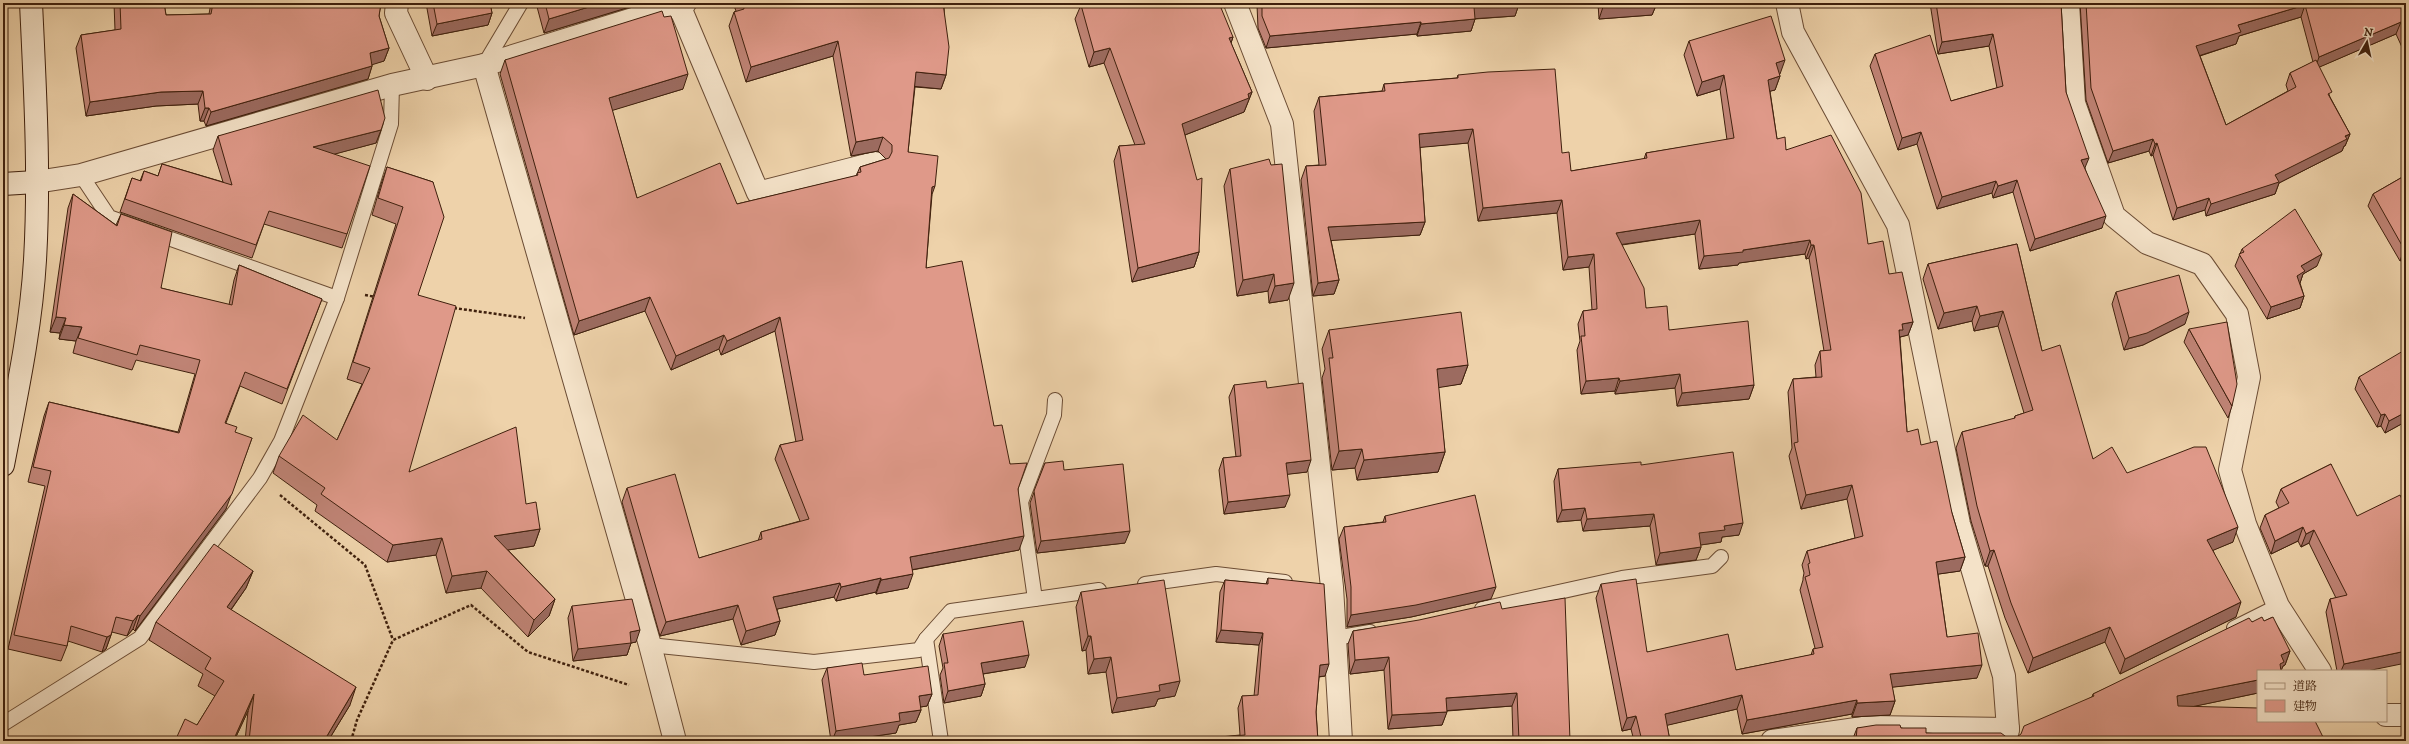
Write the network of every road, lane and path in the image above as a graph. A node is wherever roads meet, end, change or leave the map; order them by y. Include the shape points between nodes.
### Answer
1 (31, 3) edge
2 (397, 3) edge
3 (521, 3) edge
4 (1235, 3) edge
5 (1787, 3) edge
6 (2068, 3) edge
7 (682, 4) edge
8 (484, 65) junction
9 (427, 78) junction
10 (392, 85) junction
11 (875, 163) edge
12 (81, 175) junction
13 (36, 182) junction
14 (3, 184) edge
15 (338, 295) junction
16 (378, 297) edge
17 (448, 307) edge
18 (556, 322) junction
19 (1055, 400) dead end
20 (3, 465) edge
21 (260, 478) junction
22 (1721, 557) dead end
23 (1301, 583) edge
24 (1129, 586) edge
25 (1113, 588) edge
26 (1035, 599) junction
27 (2278, 606) junction
28 (1467, 613) edge
29 (1381, 630) edge
30 (2222, 633) edge
31 (1334, 638) junction
32 (926, 639) junction
33 (393, 640) junction
34 (650, 645) junction
35 (2319, 670) edge
36 (632, 686) dead end
37 (2387, 715) edge
38 (2406, 715) edge
39 (3, 724) edge
40 (2011, 732) edge
41 (351, 741) edge
42 (675, 741) edge
43 (942, 741) edge
44 (1341, 741) edge
45 (1772, 741) edge

1 - 13 street via 37,133
2 - 9 street via 396,13
3 - 8 lane
4 - 31 street via 1282,124 1324,586
5 - 40 street via 1793,32 1898,225 1959,524 2004,676
6 - 27 street via 2074,104 2114,216 2147,244 2202,264 2237,314 2249,377 2230,470 2245,524
7 - 8 street
7 - 11 street via 758,192
8 - 9 street
8 - 18 street
9 - 10 street
10 - 12 street
10 - 15 lane via 391,124
12 - 13 street
12 - 15 lane via 109,217
13 - 14 street
13 - 20 street via 35,260 27,341
15 - 16 path
15 - 21 lane via 281,441
17 - 18 path
18 - 34 street
19 - 26 lane via 1054,415 1021,502
21 - 33 path via 365,566
21 - 39 lane via 140,638
22 - 28 lane via 1712,566 1622,578
23 - 24 lane via 1216,574
25 - 26 lane
26 - 32 lane via 951,611
27 - 30 lane
27 - 35 street
29 - 31 lane
31 - 44 street
32 - 34 lane via 919,650 814,662
32 - 43 lane
33 - 36 path via 471,605 528,652
33 - 41 path via 357,720
34 - 42 street
37 - 38 street
40 - 45 street via 1870,727

